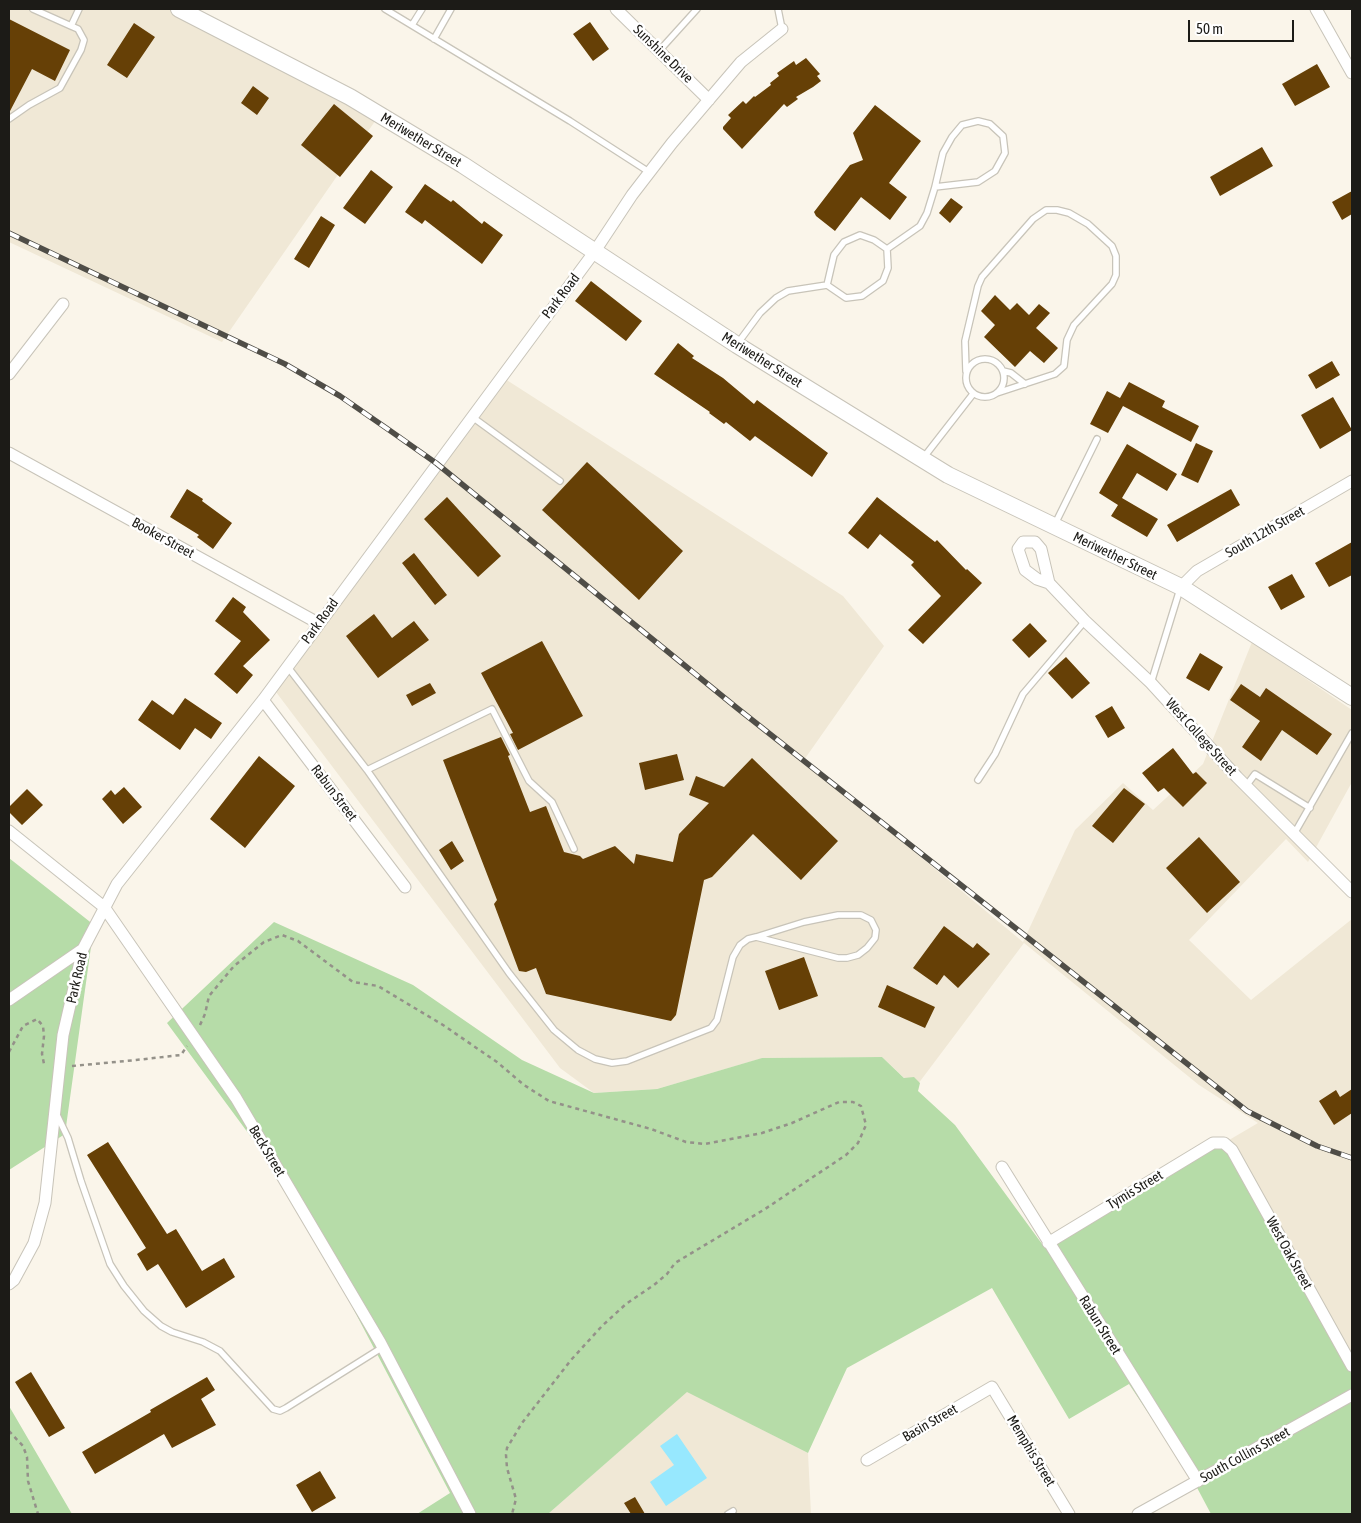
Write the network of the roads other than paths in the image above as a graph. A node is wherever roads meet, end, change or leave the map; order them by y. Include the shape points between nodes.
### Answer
1 (33, 9) edge
2 (79, 9) edge
3 (179, 9) edge
4 (385, 9) edge
5 (422, 9) edge
6 (451, 9) edge
7 (697, 9) edge
8 (778, 9) edge
9 (1316, 9) edge
10 (622, 11) edge
11 (412, 25) junction
12 (71, 26) junction
13 (782, 29) joint
14 (434, 38) junction
15 (659, 51) junction
16 (1352, 73) edge
17 (709, 100) junction
18 (9, 119) edge
19 (649, 172) junction
20 (935, 187) junction
21 (887, 249) junction
22 (595, 251) junction
23 (826, 285) junction
24 (63, 304) dead end
25 (737, 345) junction
26 (966, 371) junction
27 (1003, 371) junction
28 (9, 374) edge
29 (1026, 384) junction
30 (997, 393) junction
31 (973, 394) junction
32 (472, 416) junction
33 (1097, 439) dead end
34 (9, 453) edge
35 (923, 459) junction
36 (560, 481) dead end
37 (1352, 481) edge
38 (1054, 526) junction
39 (1049, 583) dead end
40 (1181, 588) junction
41 (1084, 621) junction
42 (318, 623) junction
43 (286, 666) junction
44 (1151, 683) junction
45 (1352, 697) edge
46 (263, 700) junction
47 (1352, 733) edge
48 (367, 770) junction
49 (978, 780) dead end
50 (1246, 786) junction
51 (1310, 808) junction
52 (9, 831) edge
53 (1294, 834) junction
54 (574, 849) dead end
55 (405, 887) dead end
56 (1352, 892) edge
57 (104, 907) junction
58 (756, 937) junction
59 (83, 949) junction
60 (9, 1000) edge
61 (55, 1111) junction
62 (1224, 1143) joint
63 (1002, 1168) dead end
64 (1048, 1243) junction
65 (9, 1284) edge
66 (382, 1347) junction
67 (1352, 1366) edge
68 (992, 1387) joint
69 (1352, 1395) edge
70 (867, 1460) dead end
71 (1198, 1481) junction
72 (470, 1514) edge
73 (1070, 1514) edge
74 (1138, 1514) edge

1 - 12 lane
2 - 12 lane
3 - 22 street, Meriwether Street via 350,97 463,165
4 - 11 lane
5 - 11 lane
6 - 14 lane
7 - 15 lane
8 - 13 lane
9 - 16 street
10 - 15 street, Sunshine Drive
11 - 14 lane
12 - 18 lane via 78,29 84,40 60,88
13 - 17 street, Park Road via 741,62
14 - 19 lane
15 - 17 street, Sunshine Drive
17 - 19 street, Park Road
19 - 22 street, Park Road
20 - 20 lane via 943,153 962,125 978,121 990,124 1003,136 1006,153 995,171 978,182
20 - 21 lane via 920,226
21 - 23 lane via 860,235 844,242 834,255
21 - 23 lane via 888,268 883,281 862,296 846,298
22 - 25 street, Meriwether Street
22 - 32 street, Park Road
23 - 25 lane via 788,291 776,298
24 - 28 street
25 - 35 street, Meriwether Street
26 - 27 lane via 981,359 994,361
26 - 29 lane via 966,341 982,277 1033,219 1046,210 1057,210 1088,224 1112,246 1116,256 1116,275 1112,284 1074,325 1067,340 1064,366 1055,374
26 - 31 lane via 966,384
27 - 29 lane
27 - 30 lane via 1004,383
29 - 30 lane
30 - 31 lane via 985,398
31 - 35 lane
32 - 36 lane
32 - 42 street, Park Road
33 - 38 lane
34 - 42 street, Booker Street
35 - 38 street, Meriwether Street via 948,475
37 - 40 street, South 12th Street via 1198,571
38 - 40 street, Meriwether Street
39 - 41 street, West College Street
40 - 44 lane
40 - 45 street, Meriwether Street
41 - 44 street, West College Street
41 - 49 lane via 1023,694 995,754
42 - 43 street, Park Road
43 - 46 street, Park Road
43 - 48 lane
44 - 50 street, West College Street
46 - 55 street, Rabun Street
46 - 57 street, Park Road via 116,884
47 - 51 lane
48 - 54 lane via 492,709 528,781 552,802
48 - 58 lane via 509,973 554,1030 595,1059 628,1062 712,1028 717,1020 733,957 740,945
50 - 51 lane via 1255,774
50 - 53 street, West College Street
51 - 53 lane
52 - 57 street, Beck Street
53 - 56 street, West College Street
57 - 59 street, Park Road
57 - 66 street, Beck Street via 236,1098
58 - 58 lane via 838,915 861,915 872,920 876,930 867,948 847,958
59 - 60 street
59 - 61 street, Park Road via 63,1035
61 - 65 street, Park Road via 45,1203 34,1243
61 - 66 lane via 68,1138 110,1264 124,1286 161,1326 220,1351 273,1410 286,1408
62 - 64 street, Tymis Street via 1213,1143
62 - 67 street, West Oak Street via 1232,1150
63 - 64 street, Rabun Street
64 - 71 street, Rabun Street
66 - 72 street, Beck Street
68 - 70 street, Basin Street
68 - 73 street, Memphis Street
69 - 71 street, South Collins Street
71 - 74 street, South Collins Street

